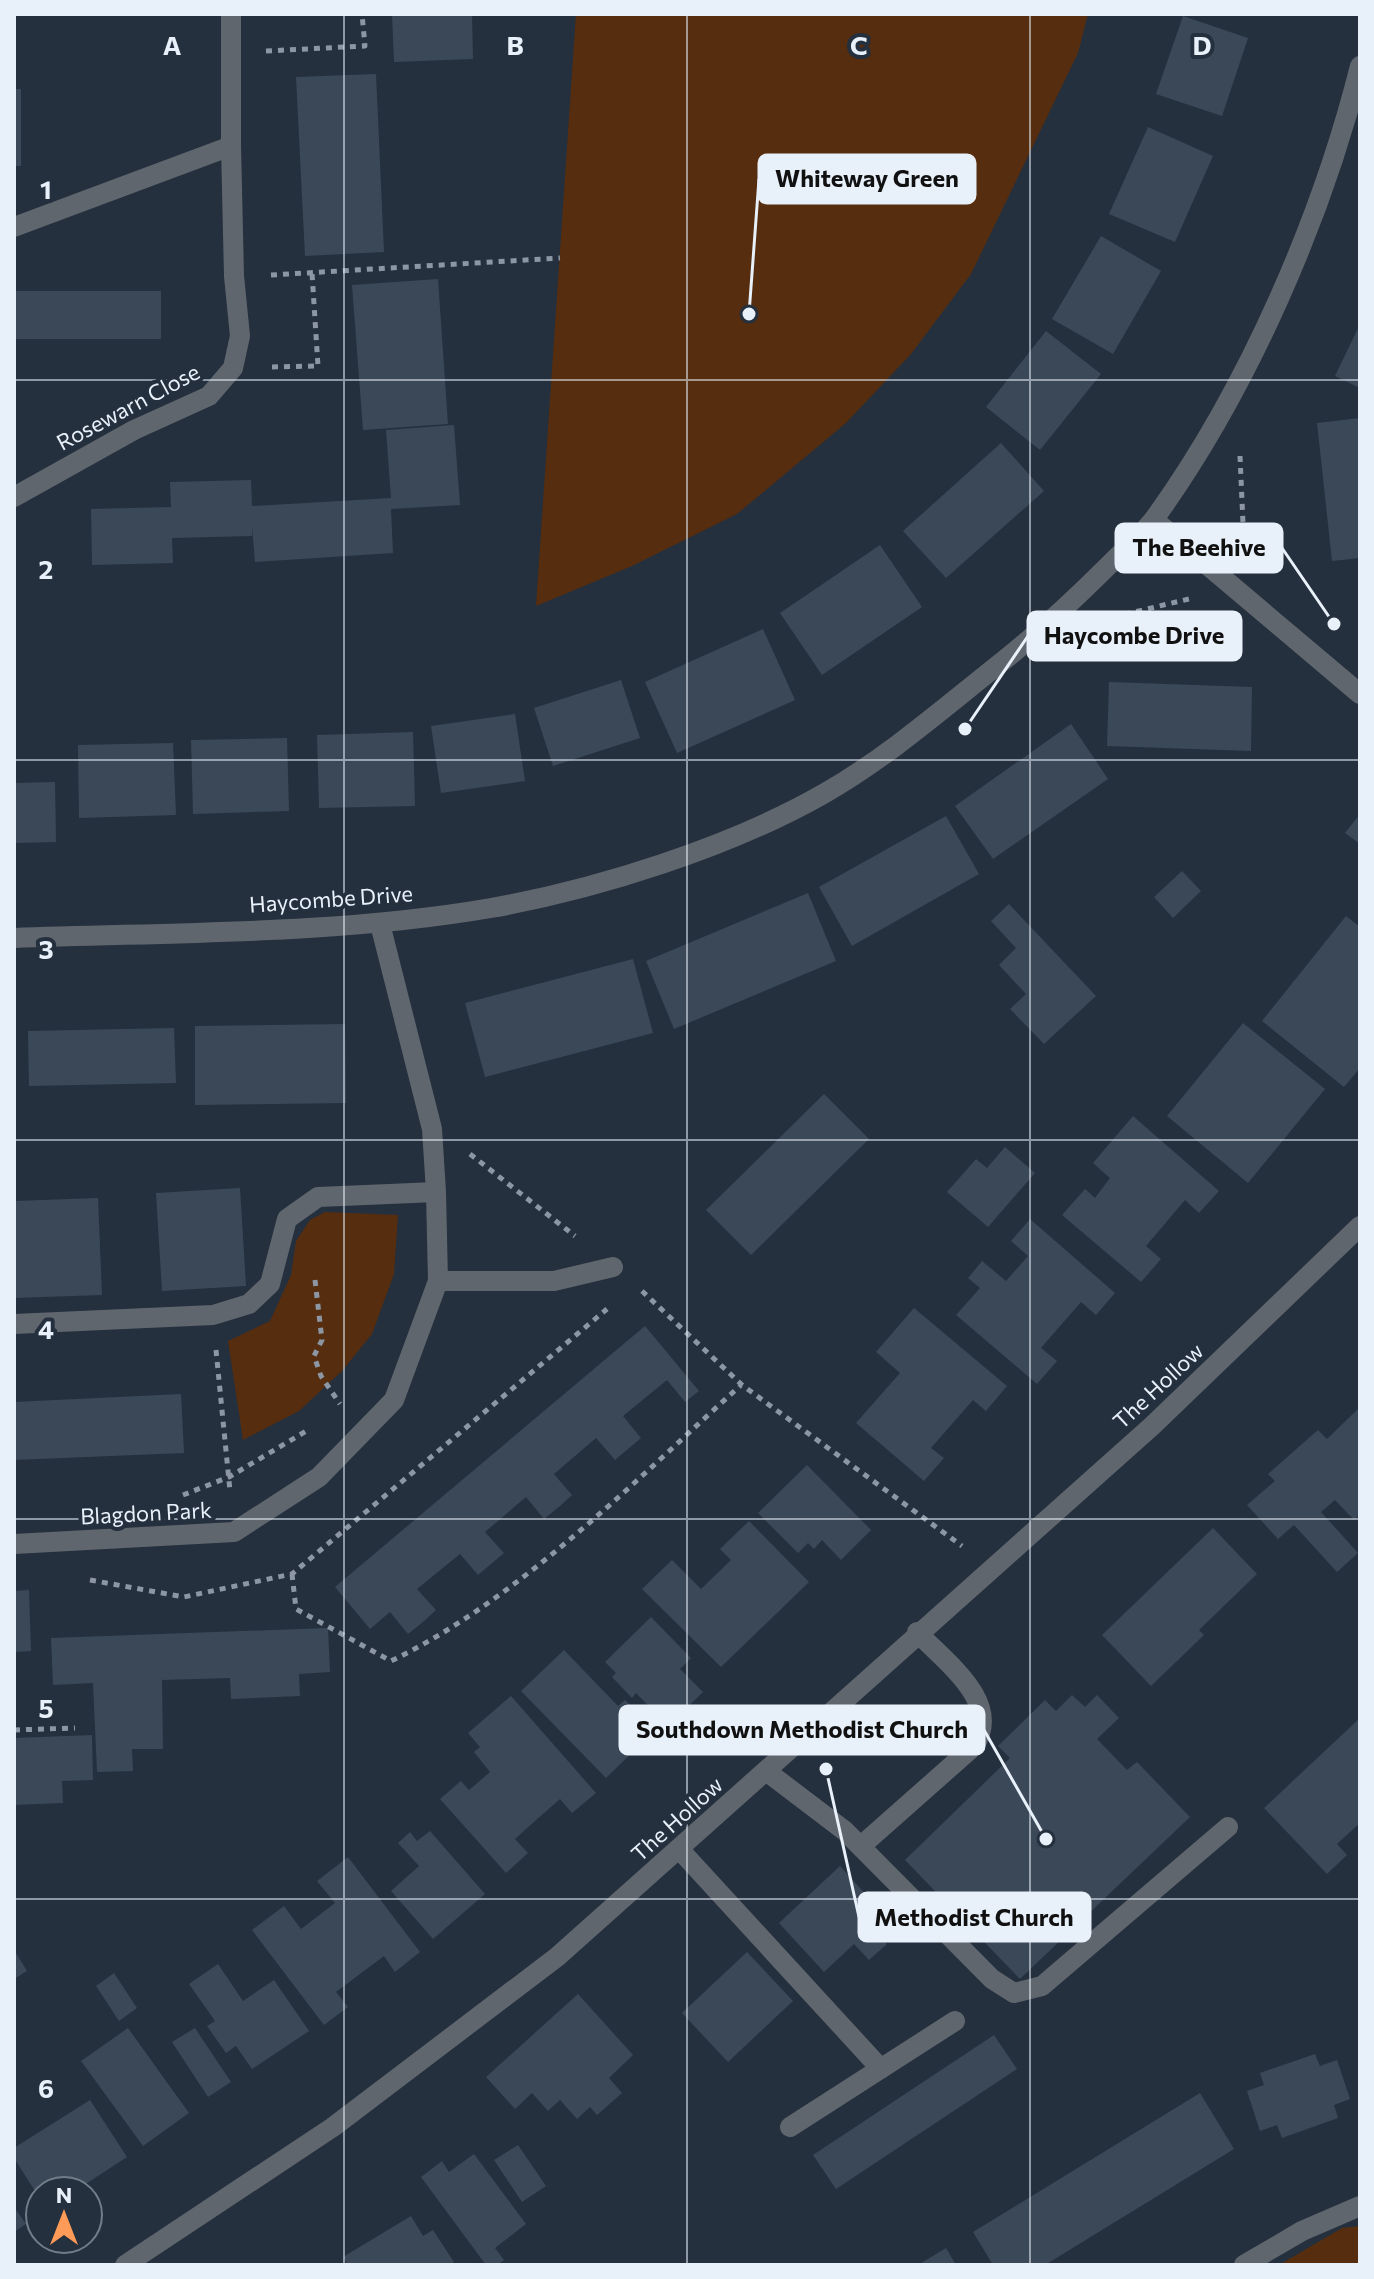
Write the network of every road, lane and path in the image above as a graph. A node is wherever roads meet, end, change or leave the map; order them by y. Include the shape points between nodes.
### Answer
1 (231, 14) edge
2 (362, 14) edge
3 (231, 53) junction
4 (1360, 66) edge
5 (1354, 113) edge
6 (231, 146) junction
7 (14, 227) edge
8 (560, 258) dead end
9 (312, 273) junction
10 (234, 276) junction
11 (233, 368) junction
12 (14, 497) edge
13 (1154, 520) junction
14 (1360, 694) edge
15 (380, 924) junction
16 (14, 938) edge
17 (432, 1129) junction
18 (436, 1192) junction
19 (1360, 1227) edge
20 (613, 1267) junction
21 (315, 1280) dead end
22 (438, 1281) junction
23 (213, 1315) junction
24 (14, 1324) edge
25 (742, 1385) junction
26 (350, 1396) dead end
27 (340, 1405) junction
28 (331, 1413) dead end
29 (310, 1429) dead end
30 (229, 1477) junction
31 (234, 1532) junction
32 (176, 1535) junction
33 (14, 1544) edge
34 (991, 1567) junction
35 (292, 1574) dead end
36 (917, 1632) junction
37 (75, 1728) dead end
38 (14, 1730) edge
39 (766, 1771) junction
40 (1228, 1827) dead end
41 (861, 1846) junction
42 (680, 1850) junction
43 (955, 2021) dead end
44 (881, 2069) junction
45 (790, 2127) dead end
46 (1360, 2206) edge
47 (125, 2265) edge
48 (1244, 2265) edge

1 - 3 street, Rosewarn Close
2 - 3 path via 365,46
3 - 6 street, Rosewarn Close
4 - 5 street, Haycombe Drive
5 - 13 street, Haycombe Drive via 1283,288 1212,431
6 - 7 street
6 - 10 street, Rosewarn Close
8 - 9 path
9 - 10 path
9 - 11 path via 318,366
10 - 11 street, Rosewarn Close via 240,336
11 - 12 street, Rosewarn Close via 209,396 134,430
13 - 14 street
13 - 15 street, Haycombe Drive via 1052,622 826,793 728,840 619,876 495,907
15 - 16 street, Haycombe Drive
15 - 17 street, Blagdon Park
17 - 18 street, Blagdon Park
17 - 20 path via 493,1169
18 - 22 street, Blagdon Park
18 - 23 street via 318,1197 287,1219 270,1284 249,1304
19 - 34 street, The Hollow via 1152,1426
20 - 22 street via 554,1281
20 - 25 path
21 - 27 path via 322,1340 314,1356
22 - 31 street, Blagdon Park via 394,1400 319,1477
23 - 24 street
23 - 30 path
25 - 34 path
25 - 35 path via 579,1531 438,1638 391,1661 296,1609
26 - 27 path
27 - 28 path
29 - 30 path
30 - 31 path
30 - 32 path via 173,1499
31 - 32 street, Blagdon Park
32 - 33 street, Blagdon Park
34 - 36 street, The Hollow
36 - 39 street, The Hollow
36 - 41 street via 977,1696 982,1733 974,1746
37 - 38 path
39 - 41 street
39 - 42 street, The Hollow
40 - 41 street via 1042,1986 1014,1993 992,1979
42 - 44 street
42 - 47 street, The Hollow via 557,1957 433,2054
43 - 44 street
44 - 45 street
46 - 48 street via 1302,2231

